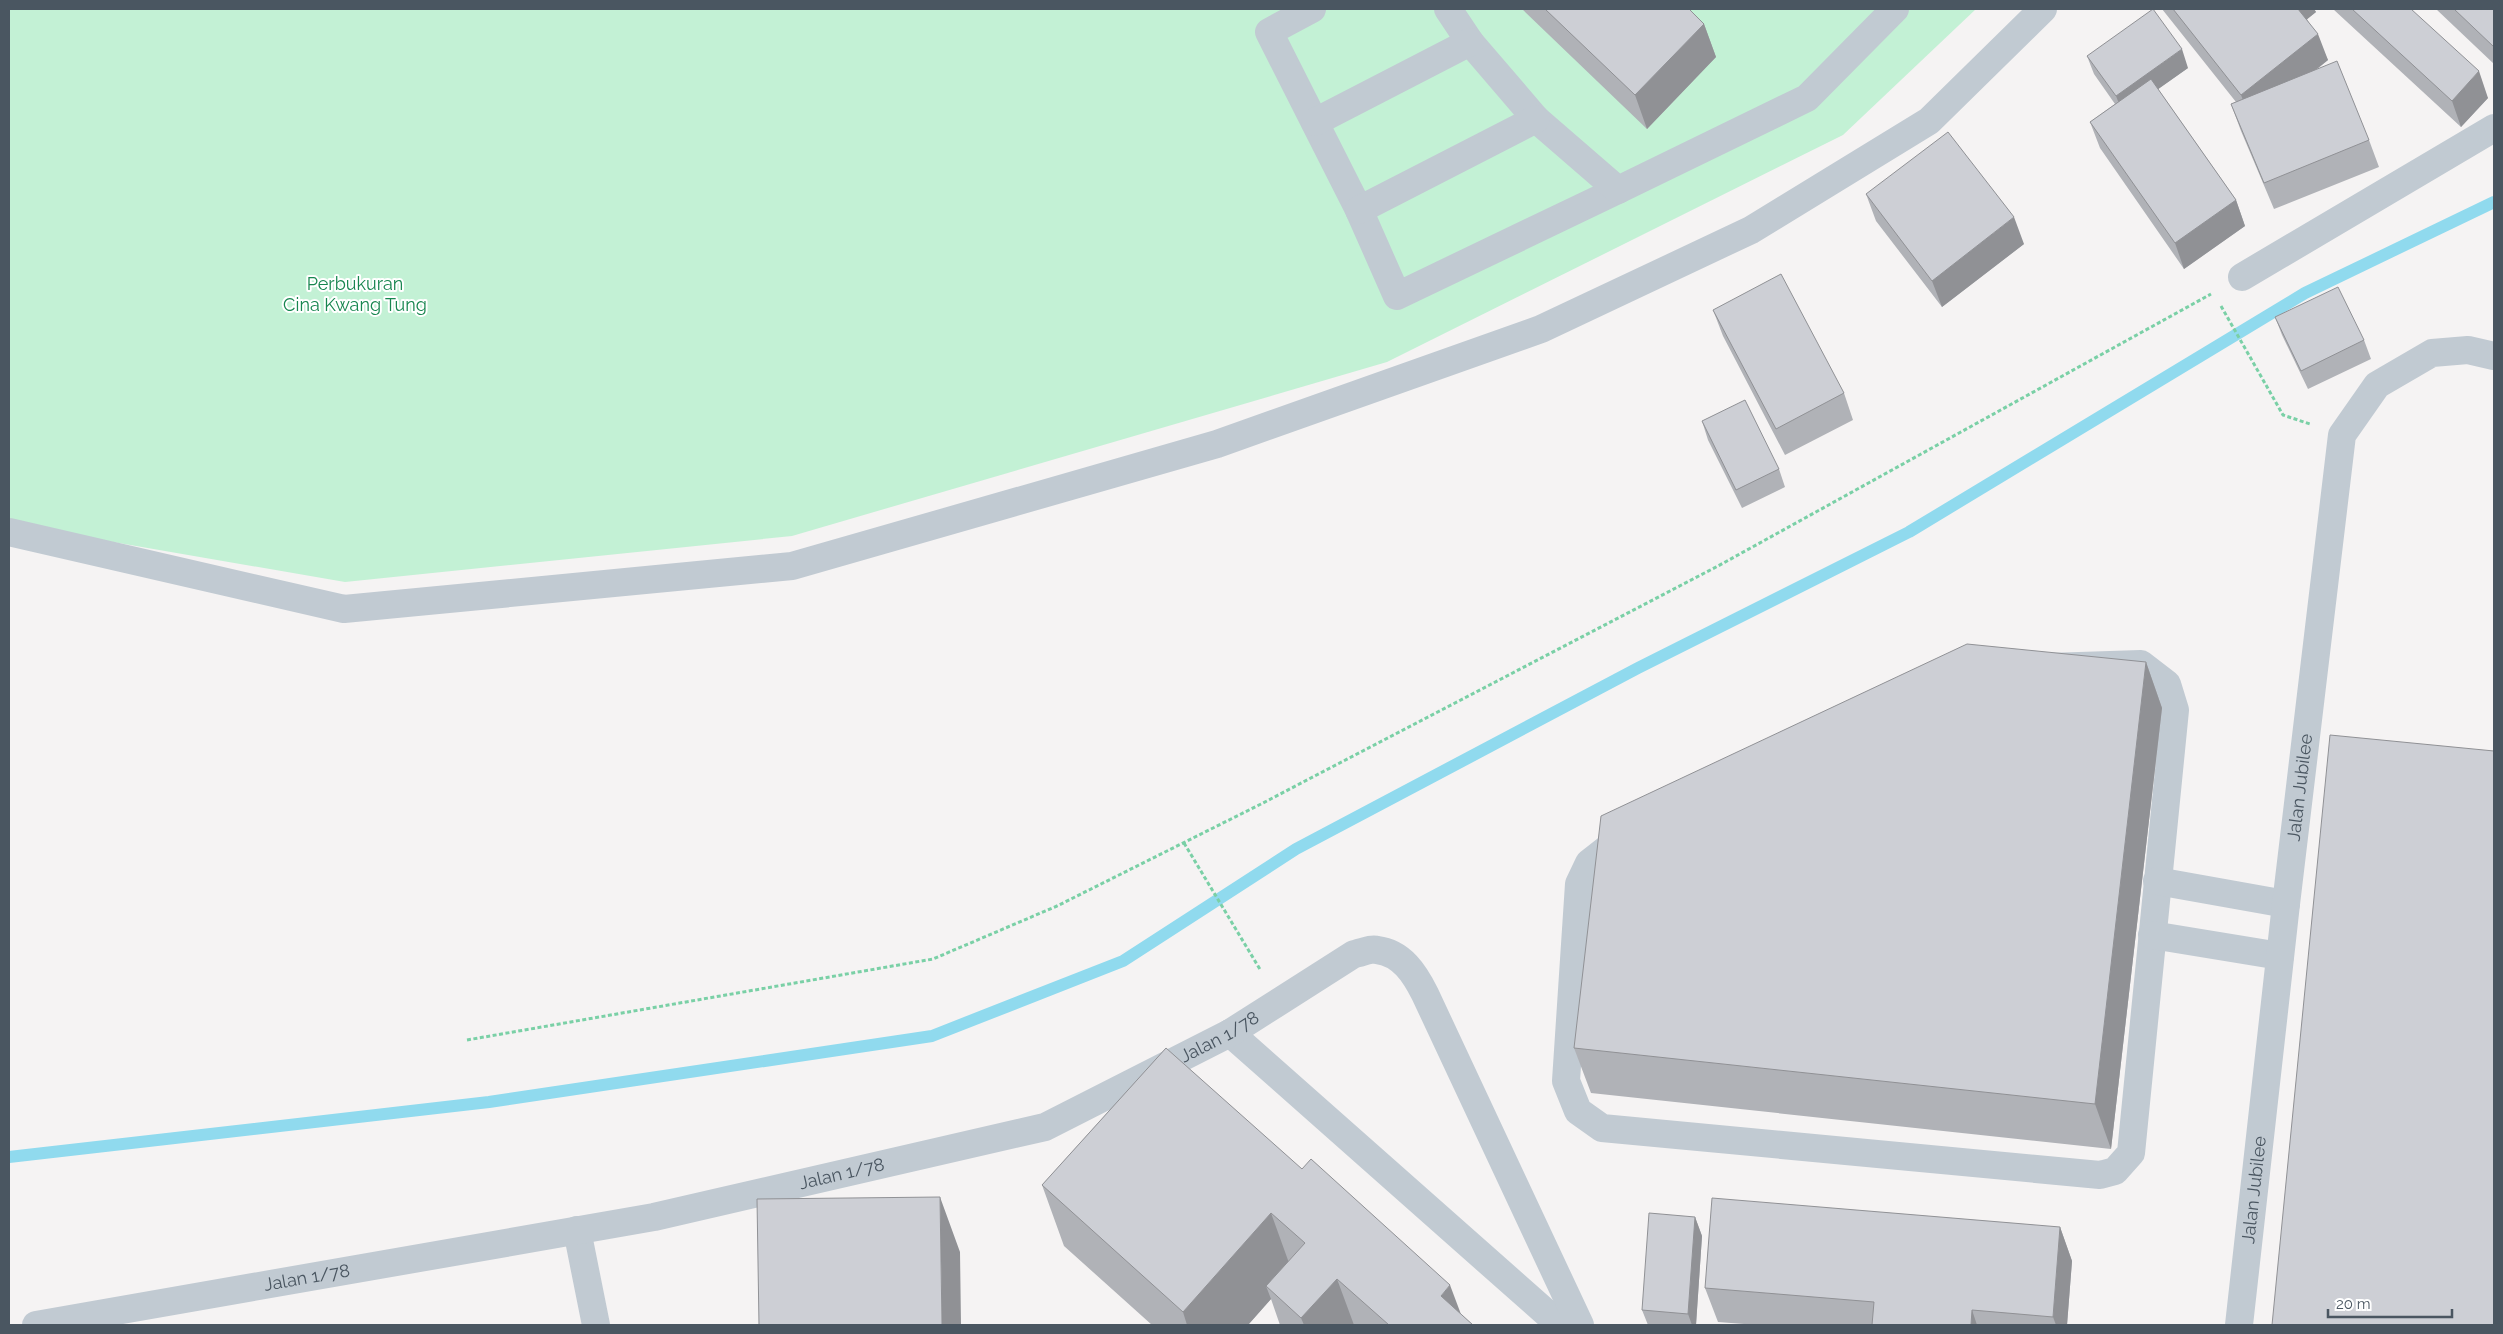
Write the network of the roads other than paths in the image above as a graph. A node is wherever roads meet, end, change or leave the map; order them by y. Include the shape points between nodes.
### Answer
1 (1312, 9) edge
2 (1448, 9) edge
3 (1894, 9) edge
4 (2043, 9) edge
5 (1470, 42) junction
6 (1536, 119) junction
7 (1315, 122) junction
8 (2494, 128) edge
9 (1618, 190) junction
10 (1359, 210) junction
11 (2242, 277) road end
12 (2494, 356) edge
13 (9, 532) edge
14 (2158, 881) junction
15 (2286, 904) junction
16 (2152, 935) junction
17 (2280, 956) junction
18 (1230, 1033) junction
19 (577, 1230) junction
20 (36, 1325) edge
21 (596, 1325) edge
22 (1560, 1325) edge
23 (1580, 1325) edge
24 (2239, 1325) edge

1 - 7 street via 1269,32
2 - 5 street
3 - 9 street via 1807,98
4 - 13 street via 1929,121 1751,230 1541,328 1217,444 792,566 344,609
5 - 6 street
5 - 7 street
6 - 9 street
6 - 10 street
7 - 10 street
8 - 11 street
9 - 10 street via 1397,296
12 - 15 street, Jalan Jubilee via 2468,350 2432,353 2377,384 2342,435
14 - 15 street
14 - 16 street
14 - 16 street via 2175,710 2166,684 2141,664 2015,668 1612,844 1589,862 1579,884 1566,1081 1578,1111 1602,1128 2100,1175 2115,1172 2131,1153
15 - 17 street, Jalan Jubilee
16 - 17 street
17 - 24 street, Jalan Jubilee
18 - 19 street, Jalan 1/78 via 1045,1127 654,1217
18 - 22 street
18 - 23 street, Jalan 1/78 via 1354,954 1376,949 1398,958 1414,973
19 - 20 street, Jalan 1/78
19 - 21 street

